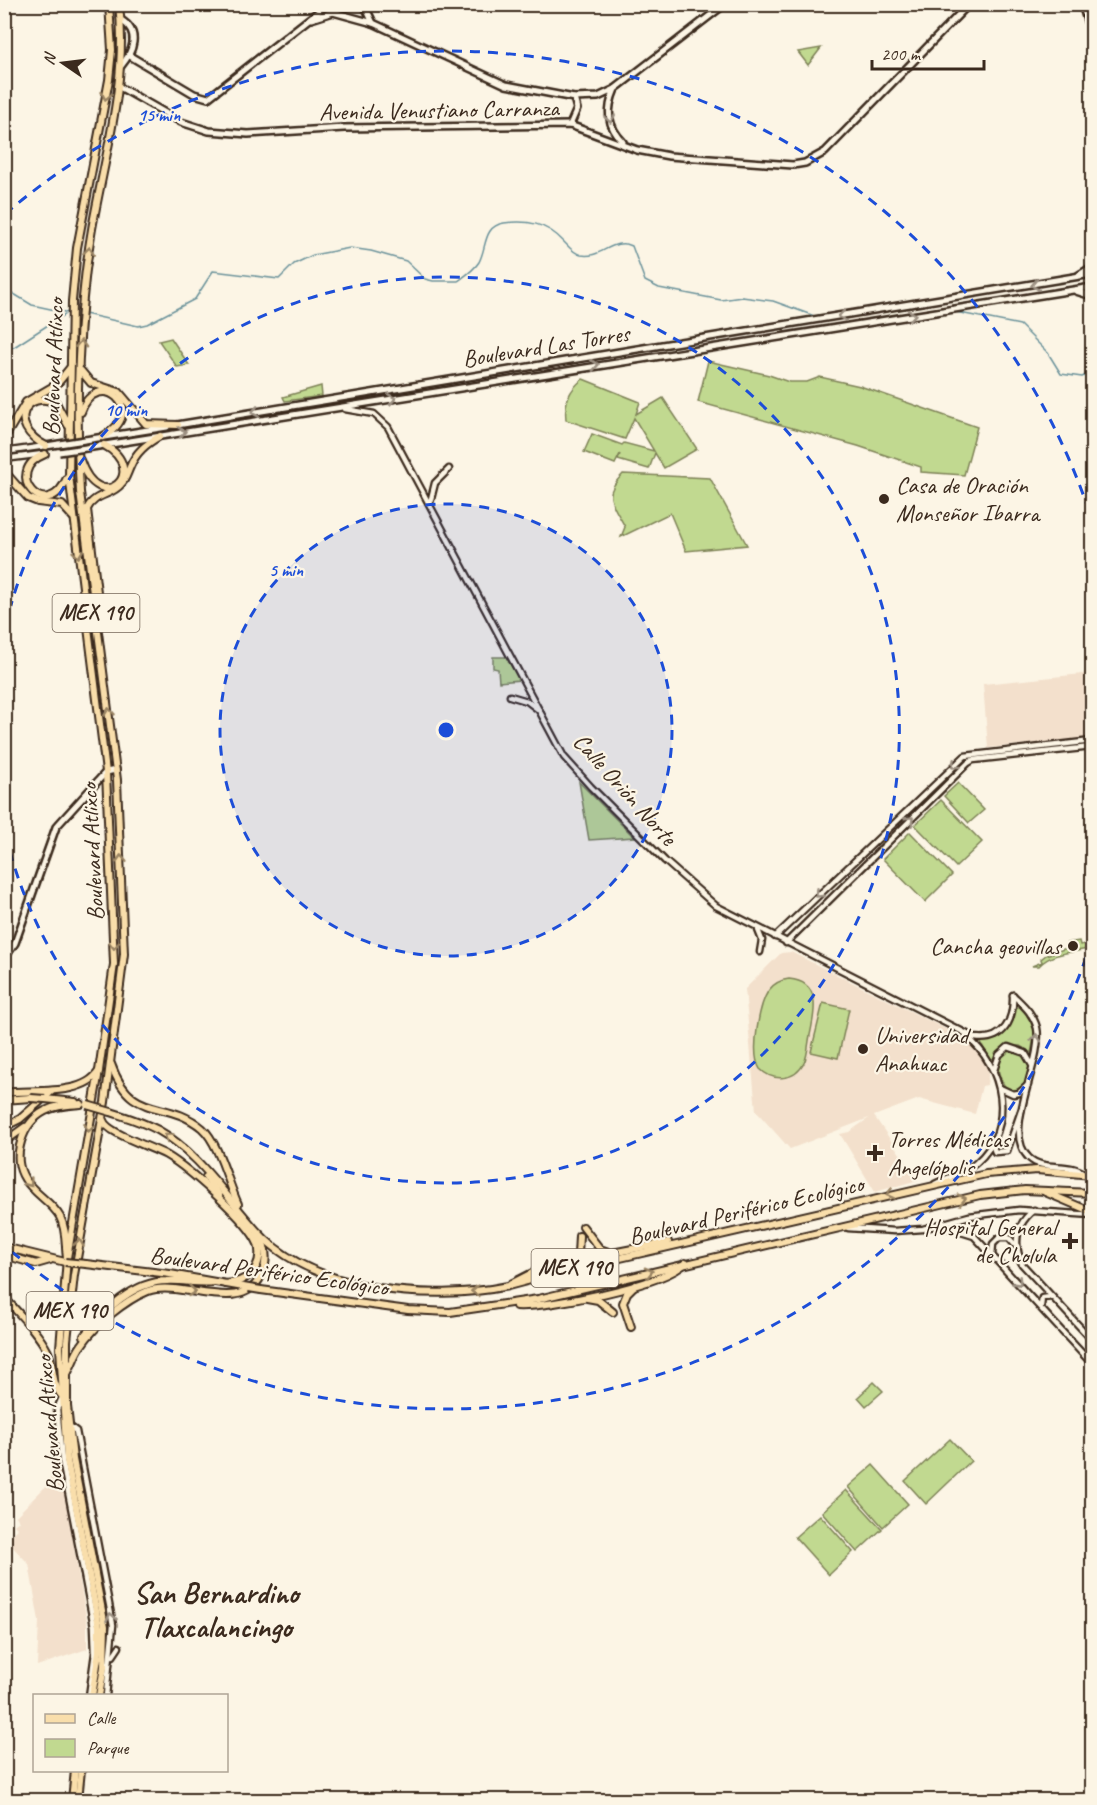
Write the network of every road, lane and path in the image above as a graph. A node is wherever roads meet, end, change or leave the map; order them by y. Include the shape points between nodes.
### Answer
1 (109, 4) edge
2 (119, 4) edge
3 (328, 4) edge
4 (345, 4) edge
5 (364, 4) edge
6 (725, 4) edge
7 (969, 4) edge
8 (1082, 4) edge
9 (333, 12) junction
10 (309, 19) junction
11 (121, 20) junction
12 (374, 23) junction
13 (1092, 37) edge
14 (130, 56) junction
15 (121, 66) junction
16 (118, 86) junction
17 (615, 89) junction
18 (574, 98) junction
19 (570, 125) junction
20 (625, 145) junction
21 (1092, 267) edge
22 (1092, 274) edge
23 (1074, 278) junction
24 (1092, 287) edge
25 (1074, 290) junction
26 (1092, 296) edge
27 (70, 368) junction
28 (80, 371) junction
29 (336, 408) junction
30 (79, 419) junction
31 (178, 425) junction
32 (69, 427) junction
33 (160, 436) junction
34 (4, 439) edge
35 (103, 441) junction
36 (46, 446) junction
37 (4, 452) edge
38 (45, 454) junction
39 (78, 455) junction
40 (4, 459) edge
41 (449, 469) dead end
42 (4, 471) edge
43 (69, 475) junction
44 (430, 503) junction
45 (73, 518) junction
46 (102, 655) junction
47 (510, 696) dead end
48 (542, 713) junction
49 (1092, 741) edge
50 (1092, 747) edge
51 (116, 770) junction
52 (106, 772) junction
53 (916, 801) junction
54 (922, 807) junction
55 (756, 928) junction
56 (775, 937) junction
57 (786, 943) junction
58 (760, 952) dead end
59 (4, 959) edge
60 (1018, 999) junction
61 (1014, 1007) junction
62 (962, 1032) junction
63 (982, 1038) junction
64 (977, 1046) junction
65 (111, 1064) junction
66 (1032, 1065) junction
67 (99, 1071) junction
68 (994, 1071) junction
69 (1028, 1084) junction
70 (1000, 1088) junction
71 (55, 1089) junction
72 (4, 1094) edge
73 (4, 1100) edge
74 (84, 1105) junction
75 (1024, 1106) junction
76 (102, 1120) junction
77 (4, 1127) edge
78 (26, 1127) junction
79 (993, 1141) junction
80 (4, 1142) edge
81 (192, 1156) junction
82 (1089, 1175) edge
83 (933, 1185) junction
84 (1042, 1190) junction
85 (1092, 1193) edge
86 (228, 1208) junction
87 (1035, 1210) junction
88 (242, 1213) junction
89 (1092, 1214) edge
90 (73, 1215) junction
91 (83, 1217) junction
92 (939, 1226) junction
93 (583, 1227) dead end
94 (845, 1227) junction
95 (257, 1232) junction
96 (579, 1236) dead end
97 (699, 1239) junction
98 (1017, 1245) junction
99 (4, 1247) edge
100 (614, 1254) junction
101 (4, 1255) edge
102 (992, 1255) junction
103 (50, 1260) junction
104 (63, 1260) junction
105 (560, 1263) junction
106 (685, 1263) junction
107 (214, 1282) junction
108 (225, 1284) junction
109 (638, 1284) junction
110 (508, 1286) junction
111 (4, 1297) edge
112 (1052, 1297) junction
113 (577, 1298) junction
114 (510, 1305) junction
115 (1041, 1306) junction
116 (613, 1312) dead end
117 (631, 1327) dead end
118 (1092, 1340) edge
119 (1092, 1364) edge
120 (67, 1373) junction
121 (62, 1397) junction
122 (63, 1426) junction
123 (119, 1647) dead end
124 (111, 1664) junction
125 (90, 1694) edge
126 (99, 1694) edge
127 (106, 1694) edge
128 (75, 1772) edge
129 (81, 1772) edge
130 (72, 1800) edge
131 (78, 1800) edge

1 -> 27 main road, Boulevard Atlixco / MEX 190 via 109,80 77,248
2 - 11 main road, Boulevard Atlixco / MEX 190
3 - 9 main road
3 - 10 main road
4 - 9 main road
5 - 12 main road
6 - 17 main road
7 - 20 main road, Avenida Venustiano Carranza via 825,152 805,163 780,165 680,157
8 - 13 main road
9 - 10 main road
9 - 12 main road
10 - 14 main road via 208,98 194,94
11 - 14 main road via 133,35
11 - 15 main road, Boulevard Atlixco / MEX 190
12 - 18 main road via 491,80
14 - 15 main road
15 - 16 main road, Boulevard Atlixco / MEX 190
16 - 19 main road, Avenida Venustiano Carranza via 192,127 248,134 344,128
28 -> 16 main road, Boulevard Atlixco / MEX 190 via 92,230
17 - 18 main road via 598,96
17 -> 20 main road via 609,118
18 - 19 main road via 578,109
19 - 20 main road, Avenida Venustiano Carranza
21 - 23 main road
22 - 23 main road, Boulevard Las Torres
23 -> 31 main road, Boulevard Las Torres
24 - 25 main road, Boulevard Las Torres
25 - 26 main road
29 -> 25 main road, Boulevard Las Torres
27 - 32 main road, Boulevard Atlixco / MEX 190
27 - 34 main road via 57,384 27,402
28 - 30 main road, Boulevard Atlixco / MEX 190
28 - 31 main road via 91,383 119,392 146,424
33 -> 29 main road, Boulevard Las Torres
29 - 44 street, Calle Orión Norte via 366,411 382,419
30 - 35 main road via 90,396 102,392 115,395 123,406 123,418
30 - 39 main road, Boulevard Atlixco / MEX 190
31 - 35 main road, Boulevard Las Torres
32 - 36 main road via 56,404 43,399 30,404 23,416 24,429
32 - 43 main road, Boulevard Atlixco / MEX 190
33 - 35 main road, Boulevard Las Torres
33 - 46 main road via 136,455 122,484 98,496 87,509 105,647
35 - 36 main road, Boulevard Las Torres, bridge
35 - 38 main road, Boulevard Las Torres, bridge via 86,448
35 - 39 main road via 124,465 120,480 111,487 98,487 90,482
36 - 37 street, Boulevard Las Torres
38 - 40 street, Boulevard Las Torres
38 - 43 main road via 31,460 25,468 24,482 31,493 52,497
39 - 46 main road, Boulevard Atlixco / MEX 190
41 - 44 street via 435,483
42 - 45 main road via 28,498 62,505
43 - 45 main road, Boulevard Atlixco / MEX 190
44 - 48 street, Calle Orión Norte
45 -> 52 main road, Boulevard Atlixco / MEX 190
51 -> 46 main road, Boulevard Atlixco / MEX 190
47 - 48 street via 527,701
48 - 55 street, Calle Orión Norte via 564,757 665,861 716,906
49 -> 53 street via 970,754
50 - 54 street via 973,760
51 - 52 main road
65 -> 51 main road, Boulevard Atlixco / MEX 190 via 124,954
52 - 59 main road via 56,827 15,943
52 -> 67 main road, Boulevard Atlixco / MEX 190 via 115,940
53 - 54 street
53 -> 56 street
57 -> 54 street
55 - 56 street, Calle Orión Norte
55 - 58 street via 762,940
56 - 57 street, Calle Orión Norte
57 - 62 street, Calle Orión Norte
60 - 61 street
60 - 61 street via 1013,995
66 -> 60 street via 1037,1028
61 - 63 street via 1000,1034
62 - 63 street, Calle Orión Norte
62 - 64 street, Calle Orión Norte
63 - 64 street
64 - 68 street, Calle Orión Norte
65 - 76 main road, Boulevard Atlixco / MEX 190
65 - 88 main road via 130,1097 192,1122 208,1134
66 - 68 street via 1025,1053 1008,1047 999,1055
66 - 69 street
67 - 71 main road via 83,1086
67 -> 90 main road, Boulevard Atlixco / MEX 190
68 - 70 street
69 - 70 street via 1013,1094
69 - 75 street
70 - 79 street via 1000,1117
71 - 72 main road
71 - 77 main road via 20,1119
73 - 74 main road, Boulevard Periférico Ecológico, bridge via 31,1098
74 - 78 main road via 47,1110
81 -> 74 main road, Boulevard Periférico Ecológico / MEX 190, bridge via 156,1129
75 - 79 street via 1007,1151 996,1152
75 - 82 street via 1019,1136 1028,1157 1037,1163 1077,1169
76 - 86 main road via 109,1129 157,1150 183,1167
76 - 91 main road, Boulevard Atlixco / MEX 190
78 - 80 main road
78 -> 104 main road via 20,1148 21,1171 62,1220
79 - 83 street via 970,1168
81 - 86 main road
81 - 88 main road, Boulevard Periférico Ecológico / MEX 190
82 - 83 main road, Boulevard Periférico Ecológico / MEX 190 via 1017,1170
83 -> 97 main road, Boulevard Periférico Ecológico / MEX 190
84 - 85 main road, Boulevard Periférico Ecológico / MEX 190
84 - 89 main road
94 -> 84 main road, Boulevard Periférico Ecológico / MEX 190 via 986,1194
86 - 108 main road via 251,1232 259,1254 249,1275
87 - 89 street
87 - 92 street via 992,1211
87 - 98 street via 1025,1217 1017,1234
88 - 95 main road, Boulevard Periférico Ecológico / MEX 190
90 - 91 main road
90 - 104 main road, Boulevard Atlixco / MEX 190
120 -> 91 main road, Boulevard Atlixco / MEX 190 via 73,1284
92 - 94 street via 894,1231
92 - 102 street via 974,1236
93 - 100 main road via 600,1249
94 - 106 main road, Boulevard Periférico Ecológico / MEX 190
110 -> 95 main road, Boulevard Periférico Ecológico / MEX 190 via 428,1292 347,1282 305,1266
120 -> 95 main road via 91,1334 146,1292 163,1288 236,1295 253,1287 266,1262 265,1248
96 - 105 main road via 576,1256
97 - 100 main road
97 - 110 main road, Boulevard Periférico Ecológico / MEX 190
98 - 102 street via 1009,1238 999,1238 993,1244
98 - 112 street via 1022,1264
99 - 103 main road, Boulevard Periférico Ecológico / MEX 190
100 - 105 main road
101 - 103 main road via 41,1264
102 -> 115 street
103 - 104 main road, Boulevard Periférico Ecológico / MEX 190
104 - 107 main road, Boulevard Periférico Ecológico / MEX 190, bridge
104 - 121 main road, Boulevard Atlixco / MEX 190
105 - 110 main road via 526,1274
106 - 109 main road via 668,1275
114 -> 106 main road, Boulevard Periférico Ecológico / MEX 190
107 - 108 main road, Boulevard Periférico Ecológico / MEX 190
107 - 120 main road via 165,1281 138,1288 92,1326 75,1351
108 - 114 main road, Boulevard Periférico Ecológico / MEX 190, bridge via 427,1311
109 - 113 main road
109 - 117 main road via 629,1290 623,1303
111 - 121 main road via 43,1342
112 - 115 street via 1042,1298
112 - 118 street
113 - 114 main road via 539,1305
113 - 116 main road via 598,1300
115 - 119 street
120 - 122 main road, Boulevard Atlixco / MEX 190
121 - 122 main road, Boulevard Atlixco / MEX 190
124 -> 122 street via 113,1625 76,1431
122 - 125 main road, Boulevard Atlixco / MEX 190 via 99,1626 99,1652
122 - 126 main road, MEX 190 via 105,1626
123 - 124 street
124 - 127 street
128 - 130 main road
129 - 131 main road

